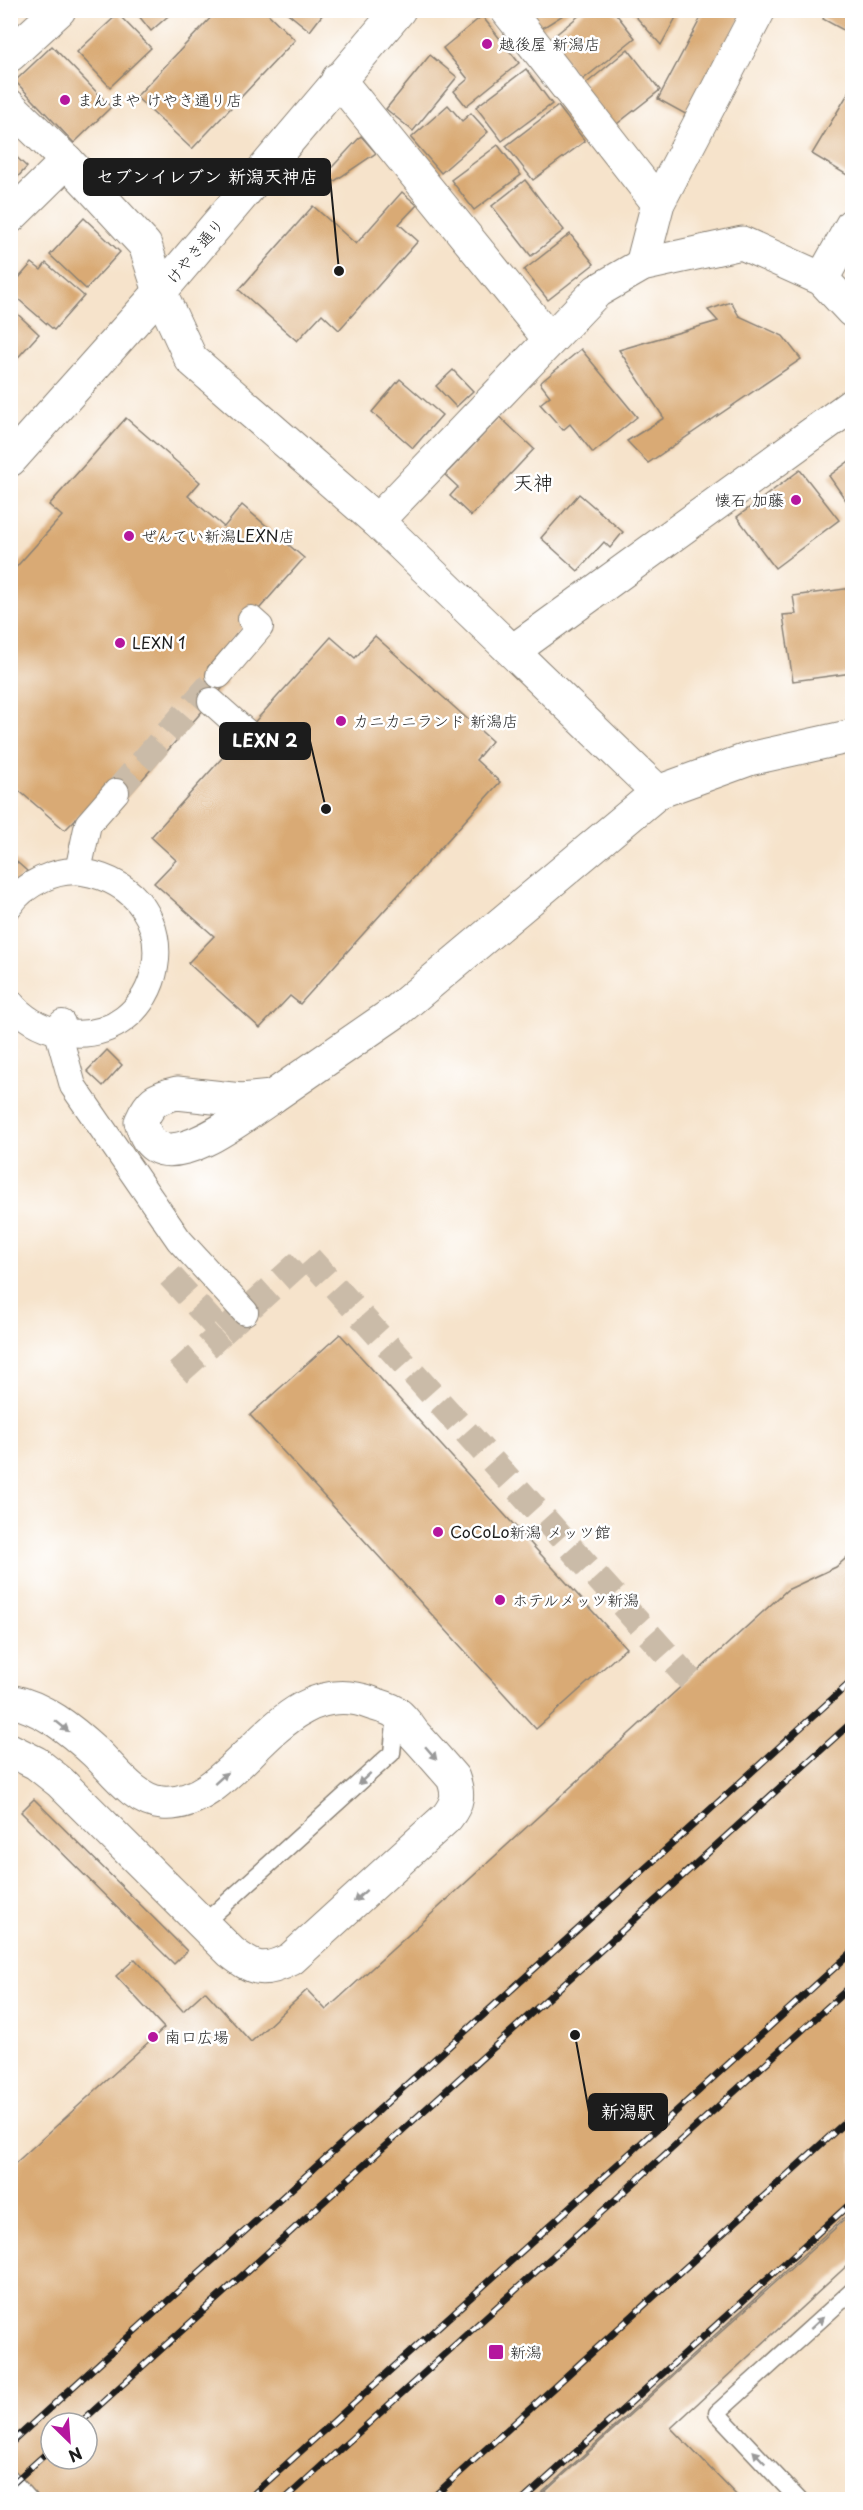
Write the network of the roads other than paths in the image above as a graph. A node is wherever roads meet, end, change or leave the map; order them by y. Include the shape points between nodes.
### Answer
1 (59, 10) edge
2 (399, 10) edge
3 (507, 10) edge
4 (759, 10) edge
5 (10, 55) edge
6 (338, 80) junction
7 (10, 106) edge
8 (67, 161) junction
9 (658, 203) junction
10 (10, 217) edge
11 (852, 225) edge
12 (642, 265) junction
13 (822, 279) junction
14 (160, 292) junction
15 (852, 311) edge
16 (550, 340) junction
17 (852, 405) edge
18 (10, 460) edge
19 (377, 521) junction
20 (250, 619) dead end
21 (513, 651) junction
22 (219, 675) tunnel mouth
23 (211, 701) dead end
24 (246, 732) dead end
25 (852, 736) edge
26 (116, 792) tunnel mouth
27 (658, 792) junction
28 (78, 871) junction
29 (10, 905) edge
30 (10, 1002) edge
31 (60, 1027) junction
32 (272, 1097) dead end
33 (245, 1312) dead end
34 (10, 1701) edge
35 (396, 1712) junction
36 (10, 1750) edge
37 (203, 1924) junction
38 (852, 2291) edge
39 (10, 2478) edge
40 (30, 2499) edge
41 (799, 2499) edge

1 - 5 street
2 - 6 street, けやき通り
3 - 9 street
4 - 9 street
6 - 14 street, けやき通り
6 - 16 street
7 - 8 street
8 - 10 street
8 - 14 street via 145,245
9 - 12 street
11 - 13 street
12 - 13 street via 742,243
12 - 16 street via 597,291
13 - 15 street
14 - 18 street, けやき通り
14 - 19 street via 190,359
16 - 19 street
17 - 21 street
19 - 21 street
20 - 22 street via 260,627
21 - 27 street
23 - 24 street
25 - 27 street via 749,759
26 - 28 street via 88,824
27 - 32 street via 398,1010
28 - 29 street via 54,874 33,883
28 - 31 street via 101,875 121,885 139,901 151,921 157,943 156,966 149,988 136,1008 118,1022 96,1032 73,1035
30 - 31 street via 29,1021 50,1031
31 - 33 street via 73,1086 179,1240
34 -> 35 street via 49,1715 143,1796 159,1803 177,1804 209,1789 290,1715 311,1705 333,1698 352,1698
35 -> 37 lane via 392,1753
35 -> 37 street via 453,1778 458,1789 456,1805 447,1816 291,1959 273,1968 245,1964
36 - 37 street via 36,1763 60,1782
41 -> 38 lane via 717,2413
39 - 40 lane

